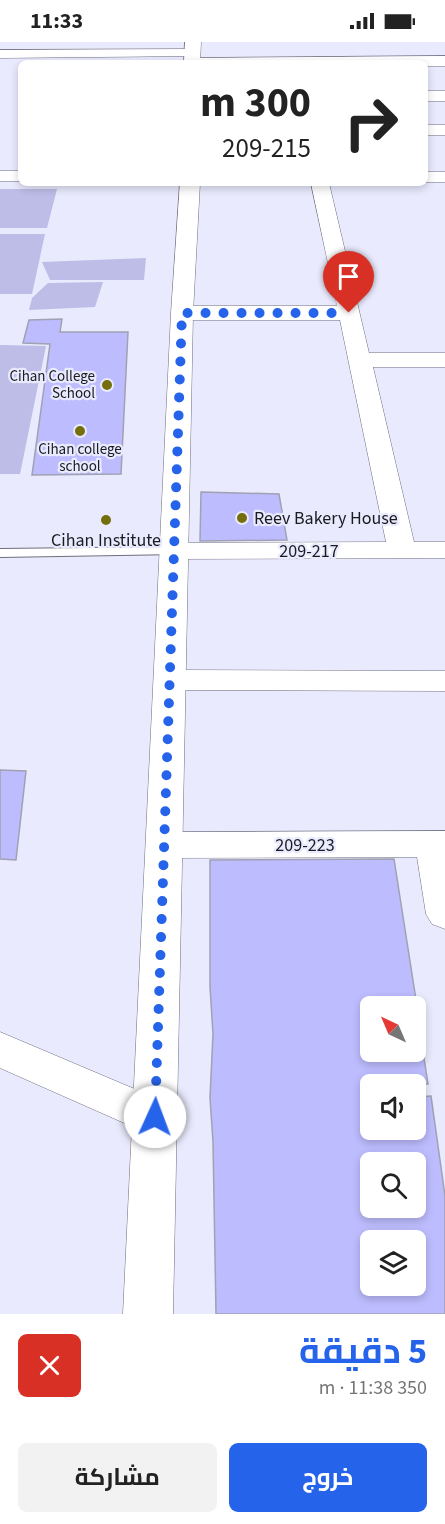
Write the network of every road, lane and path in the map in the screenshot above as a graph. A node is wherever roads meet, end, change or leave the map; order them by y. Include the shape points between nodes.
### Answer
1 (0, 54) edge
2 (192, 55) edge
3 (74, 58) edge
4 (403, 60) edge
5 (428, 61) edge
6 (445, 61) edge
7 (428, 96) edge
8 (445, 96) edge
9 (428, 130) edge
10 (445, 130) edge
11 (0, 176) edge
12 (18, 176) edge
13 (428, 177) edge
14 (445, 177) edge
15 (190, 186) edge
16 (321, 186) edge
17 (182, 313) junction
18 (349, 313) junction
19 (359, 360) junction
20 (445, 360) edge
21 (402, 550) junction
22 (445, 550) edge
23 (174, 551) junction
24 (0, 553) edge
25 (170, 680) junction
26 (445, 681) edge
27 (439, 844) edge
28 (164, 845) junction
29 (445, 914) edge
30 (0, 1049) edge
31 (155, 1117) junction
32 (148, 1314) edge

1 - 3 street
2 - 3 street
2 - 4 street
5 - 6 street
7 - 8 street
9 - 10 street
11 - 12 street
13 - 14 street
15 - 17 street
16 - 18 street
17 - 18 street
17 - 23 street
18 - 19 street
19 - 20 street
19 - 21 street
21 - 22 street, 209-217
21 - 23 street, 209-217
23 - 24 lane
23 - 25 street
25 - 26 street
25 - 28 street
27 - 28 street, 209-223
27 - 29 street
28 - 31 street
30 - 31 street
31 - 32 street

